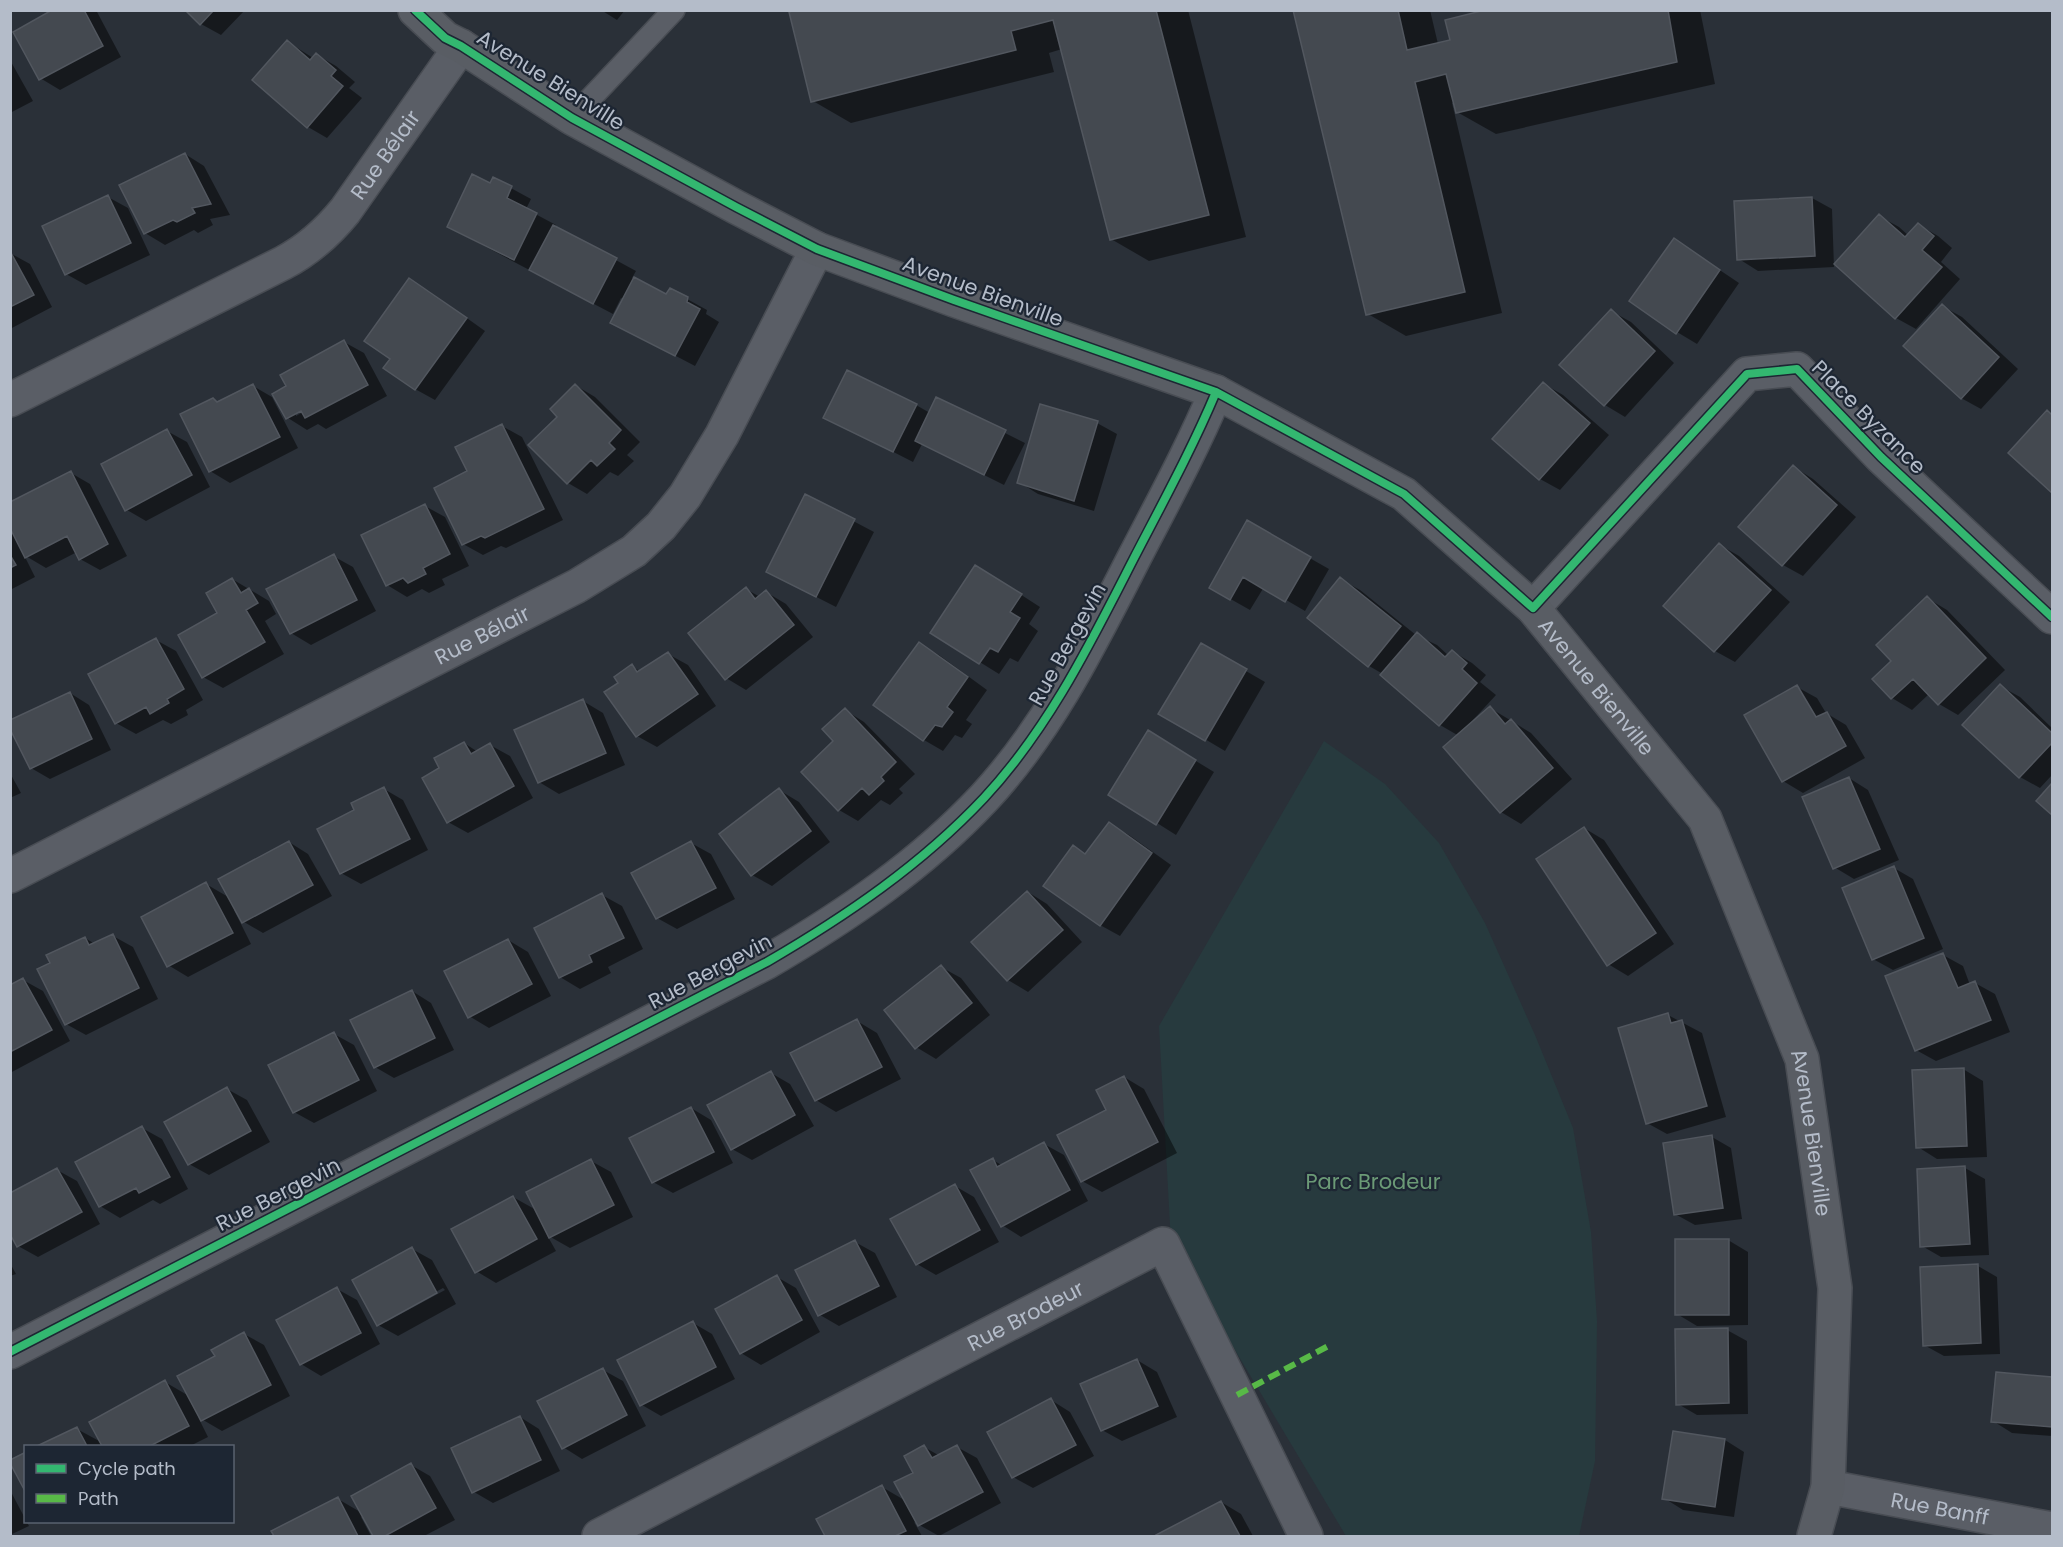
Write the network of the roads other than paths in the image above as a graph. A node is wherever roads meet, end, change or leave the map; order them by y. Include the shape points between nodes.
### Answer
1 (415, 10) edge
2 (674, 10) edge
3 (461, 46) junction
4 (572, 118) junction
5 (817, 249) junction
6 (1216, 392) junction
7 (10, 400) edge
8 (1533, 608) junction
9 (2052, 617) edge
10 (10, 876) edge
11 (10, 1352) edge
12 (1828, 1487) junction
13 (2052, 1529) edge
14 (599, 1536) edge
15 (1306, 1536) edge
16 (1814, 1536) edge

1 - 3 street, Avenue Bienville via 445,38
2 - 4 lane
3 - 4 street, Avenue Bienville
3 - 7 street, Rue Bélair via 345,211 308,249
4 - 5 street, Avenue Bienville
5 - 6 street, Avenue Bienville
5 - 10 street, Rue Bélair via 697,478 674,512 634,551 577,586
6 - 8 street, Avenue Bienville via 1404,494
6 - 11 street, Rue Bergevin via 1082,661 1038,731 984,797 886,886 767,962
8 - 9 street, Place Byzance via 1747,374 1797,369 1881,456
8 - 12 street, Avenue Bienville via 1706,819 1802,1059 1835,1288
12 - 13 street, Rue Banff
12 - 16 street, Avenue Bienville
14 - 15 street, Rue Brodeur via 1162,1244

